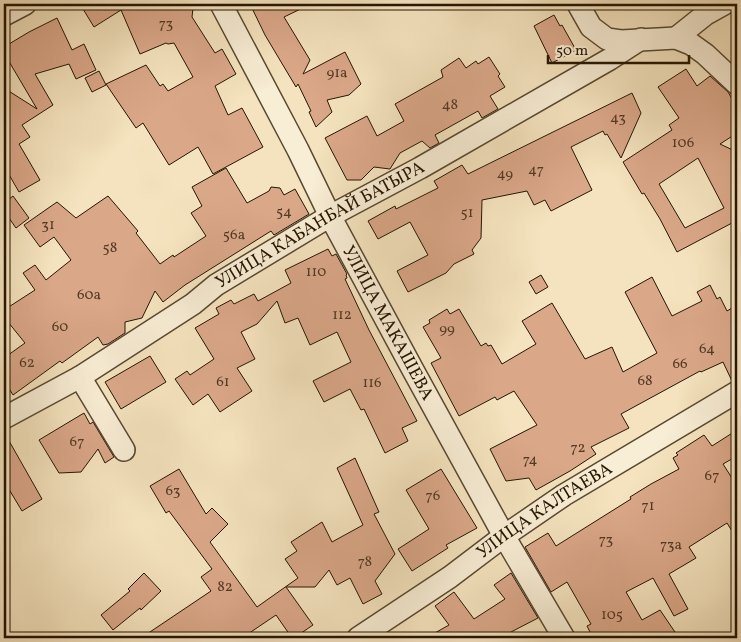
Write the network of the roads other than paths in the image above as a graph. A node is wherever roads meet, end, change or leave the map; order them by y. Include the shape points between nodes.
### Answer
1 (25, 4) edge
2 (221, 4) edge
3 (578, 4) edge
4 (724, 4) edge
5 (4, 15) edge
6 (676, 38) junction
7 (641, 39) junction
8 (737, 84) edge
9 (330, 216) junction
10 (80, 377) junction
11 (737, 392) edge
12 (4, 418) edge
13 (124, 450) dead end
14 (504, 536) junction
15 (358, 638) edge
16 (564, 638) edge

1 - 5 street
2 - 9 street, УЛИЦА МАКАШЕВА
3 - 7 street via 591,27 607,39
4 - 6 street
6 - 7 street
6 - 8 street via 705,54
7 - 9 street, УЛИЦА КАБАНБАЙ БАТЫРА via 420,168
9 - 10 street, УЛИЦА КАБАНБАЙ БАТЫРА via 216,286
9 - 14 street, УЛИЦА МАКАШЕВА
10 - 12 street, УЛИЦА КАБАНБАЙ БАТЫРА
10 - 13 street
11 - 14 street, УЛИЦА КАЛТАЕВА via 564,495
14 - 15 street, УЛИЦА КАЛТАЕВА via 450,577
14 - 16 street, УЛИЦА МАКАШЕВА

